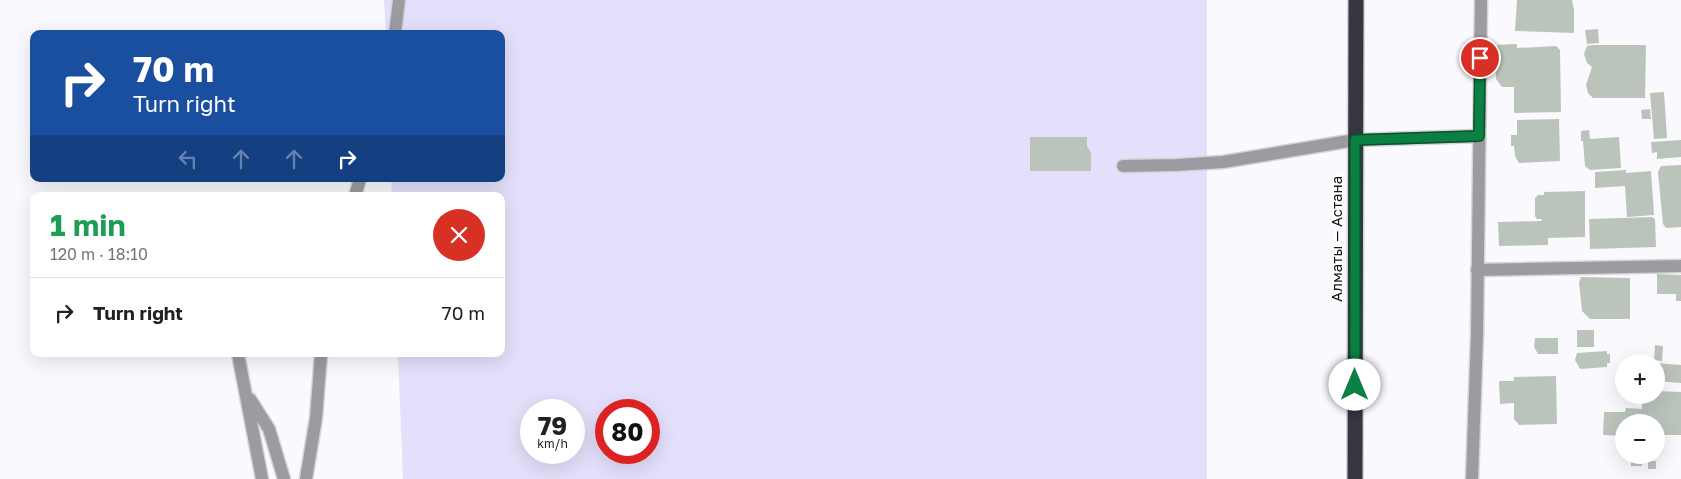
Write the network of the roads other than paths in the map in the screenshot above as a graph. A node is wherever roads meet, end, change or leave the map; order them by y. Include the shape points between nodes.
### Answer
1 (399, 0) edge
2 (1356, 0) edge
3 (1482, 0) edge
4 (395, 30) edge
5 (1479, 136) junction
6 (1355, 140) junction
7 (1123, 166) dead end
8 (1681, 266) edge
9 (1477, 270) junction
10 (239, 357) edge
11 (321, 357) edge
12 (246, 393) junction
13 (262, 479) edge
14 (284, 479) edge
15 (306, 479) edge
16 (1355, 479) edge
17 (1472, 479) edge

1 - 4 street
2 - 6 highway, Алматы — Астана
3 - 5 street
5 - 6 street
5 - 9 street
6 - 7 street via 1223,162
6 - 16 highway, Алматы — Астана
8 - 9 street
9 - 17 street
10 - 12 street
11 - 15 street via 316,418
12 - 13 street
12 - 14 street via 269,429

